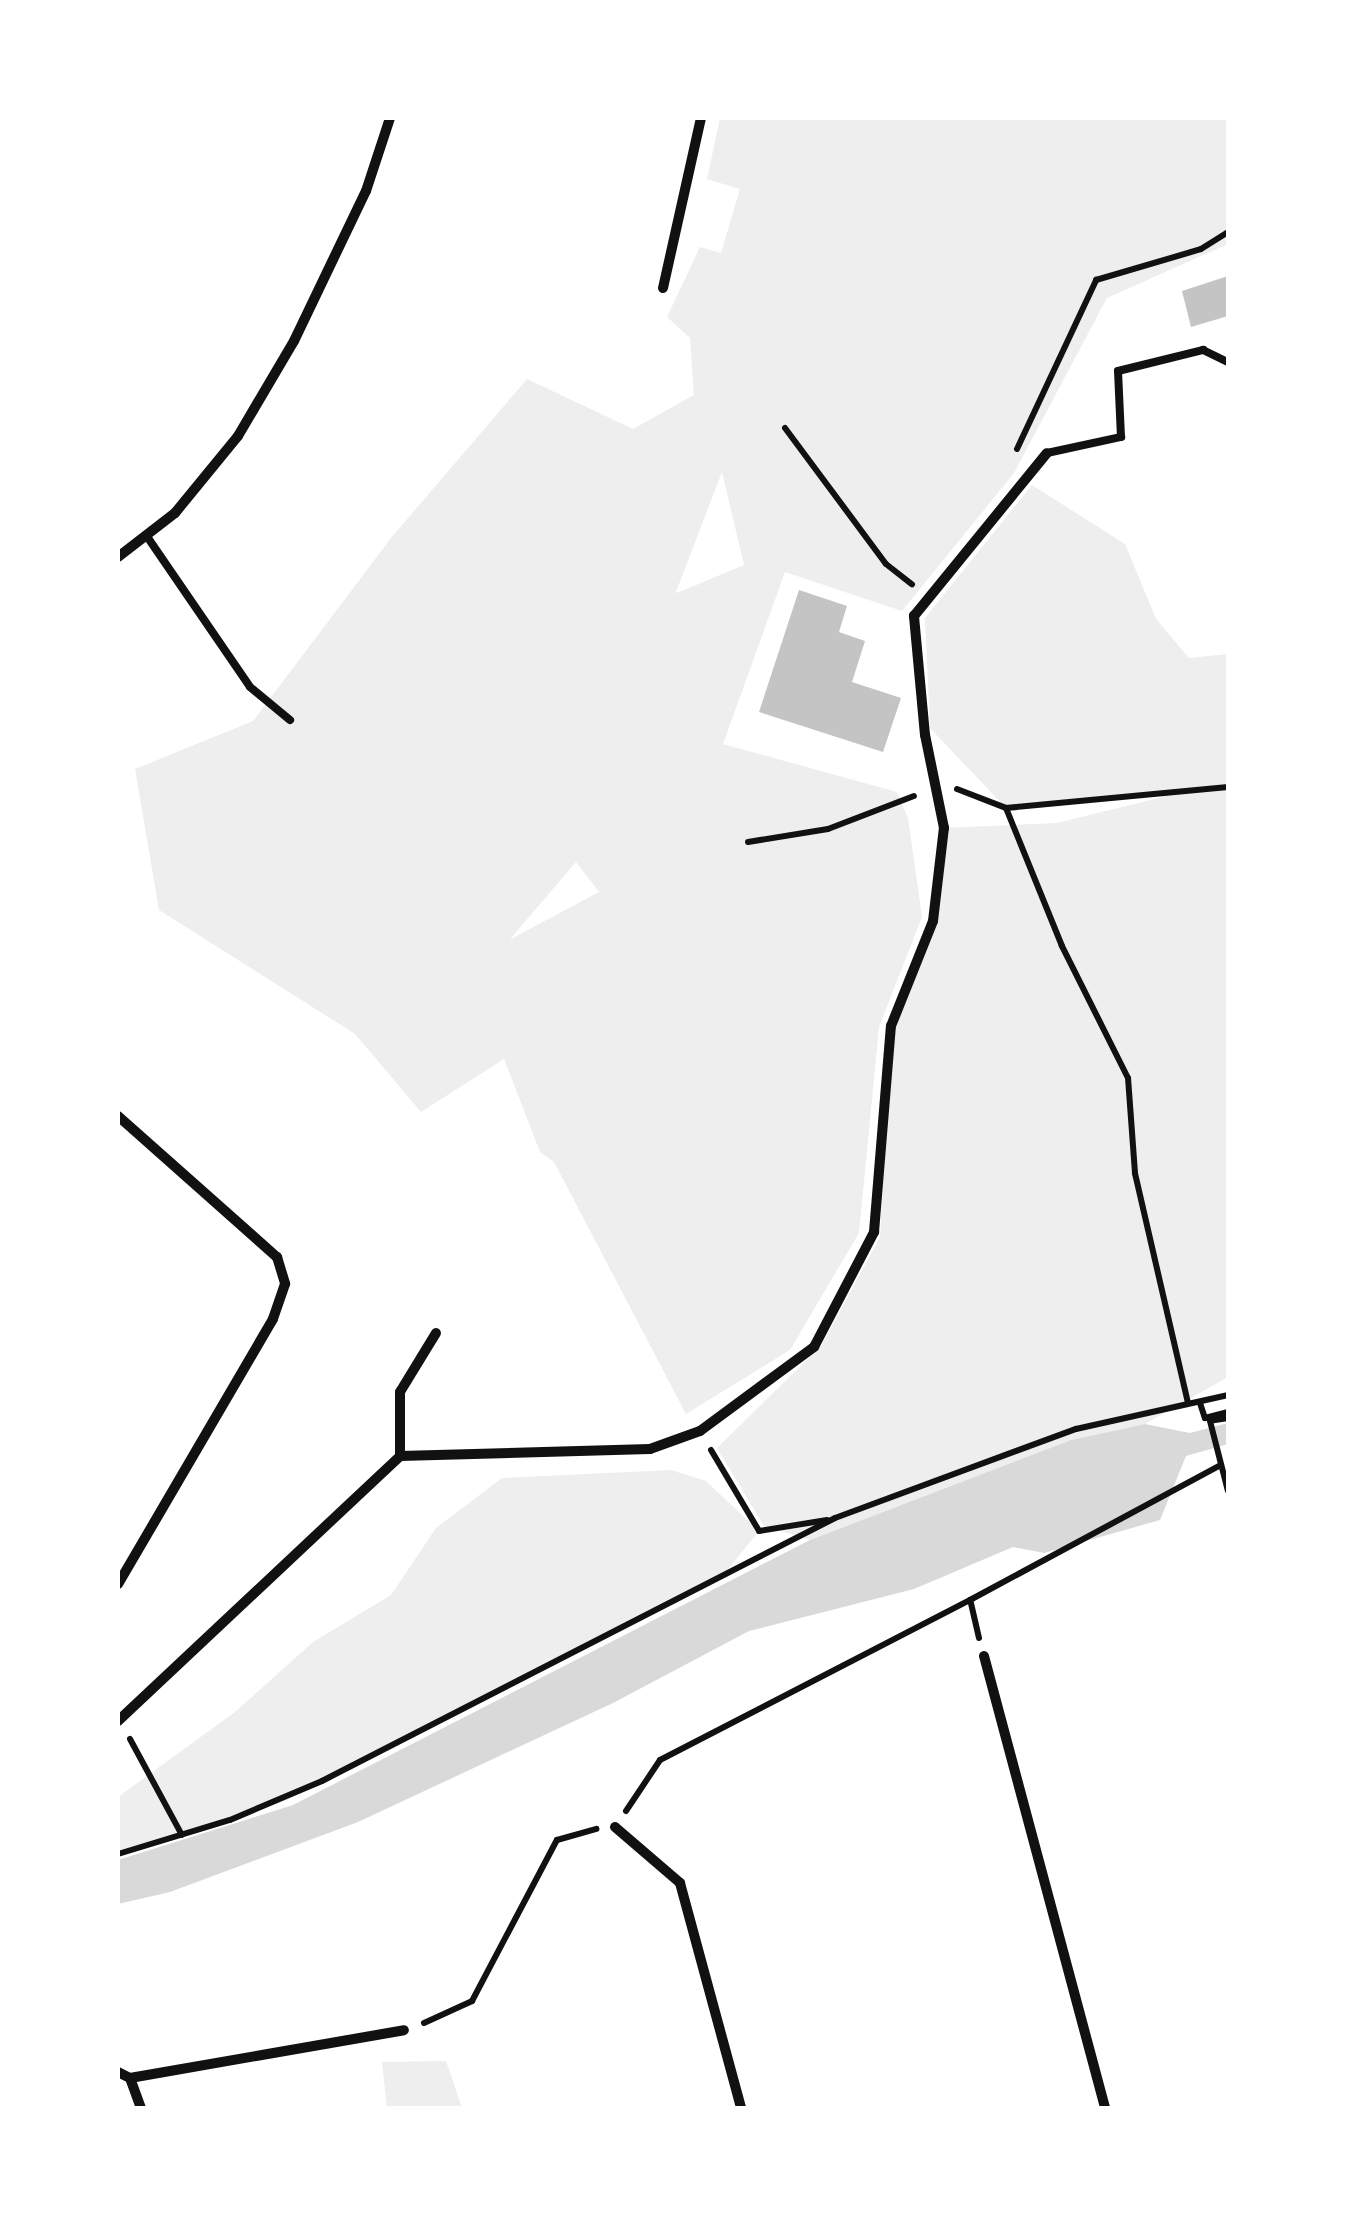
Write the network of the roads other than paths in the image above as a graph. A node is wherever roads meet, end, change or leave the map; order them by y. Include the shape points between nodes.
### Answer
1 (390, 118) edge
2 (701, 118) edge
3 (663, 288) dead end
4 (1228, 362) edge
5 (1047, 454) joint
6 (146, 535) junction
7 (118, 557) edge
8 (290, 720) dead end
9 (118, 1116) edge
10 (436, 1333) dead end
11 (400, 1456) junction
12 (118, 1584) edge
13 (984, 1656) road end
14 (118, 1720) edge
15 (615, 1827) road end
16 (404, 2030) road end
17 (118, 2072) edge
18 (130, 2078) junction
19 (141, 2108) edge
20 (741, 2108) edge
21 (1105, 2108) edge

1 - 6 street via 366,191 294,341 238,436 175,512
2 - 3 street
4 - 5 lane via 1202,350 1118,372 1121,437
5 - 11 street via 914,616 925,735 944,828 932,921 892,1026 874,1232 814,1347 700,1431 630,1452
6 - 7 street
6 - 8 lane via 250,688
9 - 12 street via 278,1257 285,1284 273,1319
10 - 11 street via 400,1392
11 - 14 street
13 - 21 street
15 - 20 street via 680,1883
16 - 18 street
17 - 18 street
18 - 19 street

